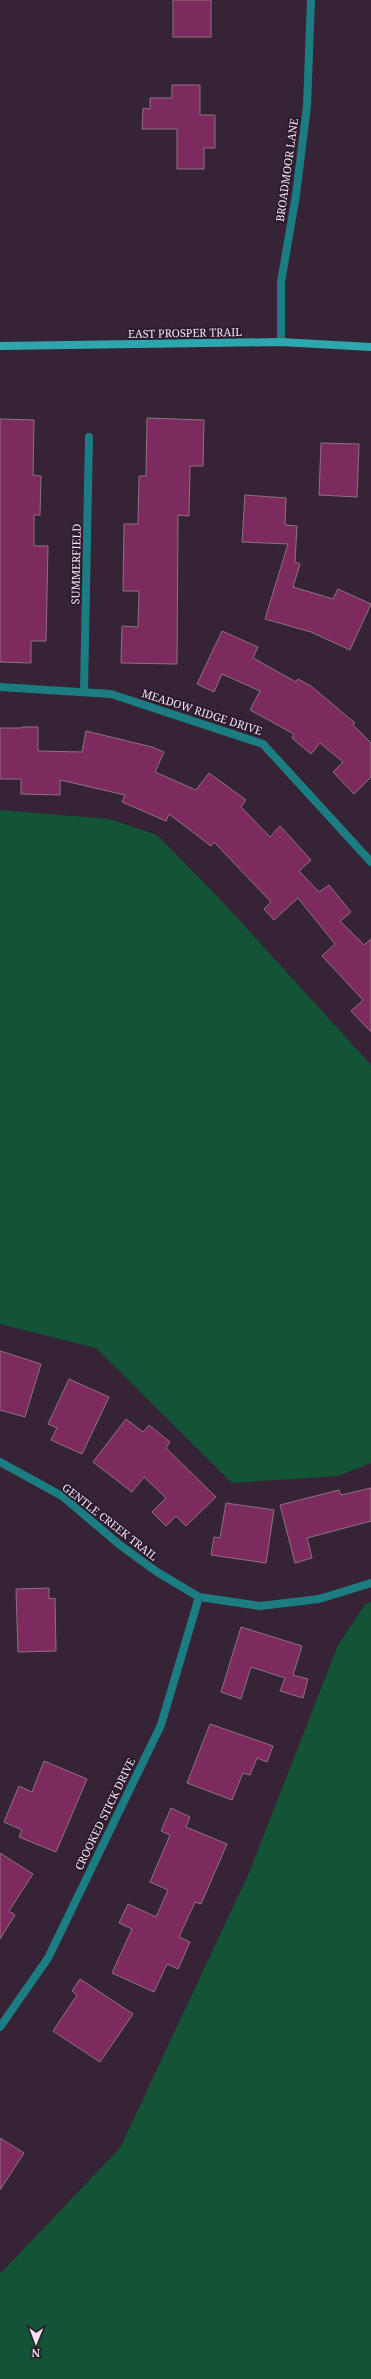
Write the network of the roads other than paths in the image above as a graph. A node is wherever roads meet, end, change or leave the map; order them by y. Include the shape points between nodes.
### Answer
1 (311, 0) edge
2 (281, 342) junction
3 (0, 346) edge
4 (371, 347) edge
5 (89, 438) dead end
6 (0, 687) edge
7 (84, 691) junction
8 (371, 862) edge
9 (0, 1462) edge
10 (371, 1583) edge
11 (199, 1597) junction
12 (0, 2027) edge

1 - 2 street, BROADMOOR LANE via 307,106 296,195 281,282
2 - 3 main road, EAST PROSPER TRAIL
2 - 4 main road, EAST PROSPER TRAIL
5 - 7 street, SUMMERFIELD
6 - 7 street, MEADOW RIDGE DRIVE
7 - 8 street, MEADOW RIDGE DRIVE via 111,694 263,744
9 - 11 street, GENTLE CREEK TRAIL via 62,1496 120,1545 157,1572
10 - 11 street, GENTLE CREEK TRAIL via 319,1599 260,1606
11 - 12 street, CROOKED STICK DRIVE via 161,1725 48,1958

